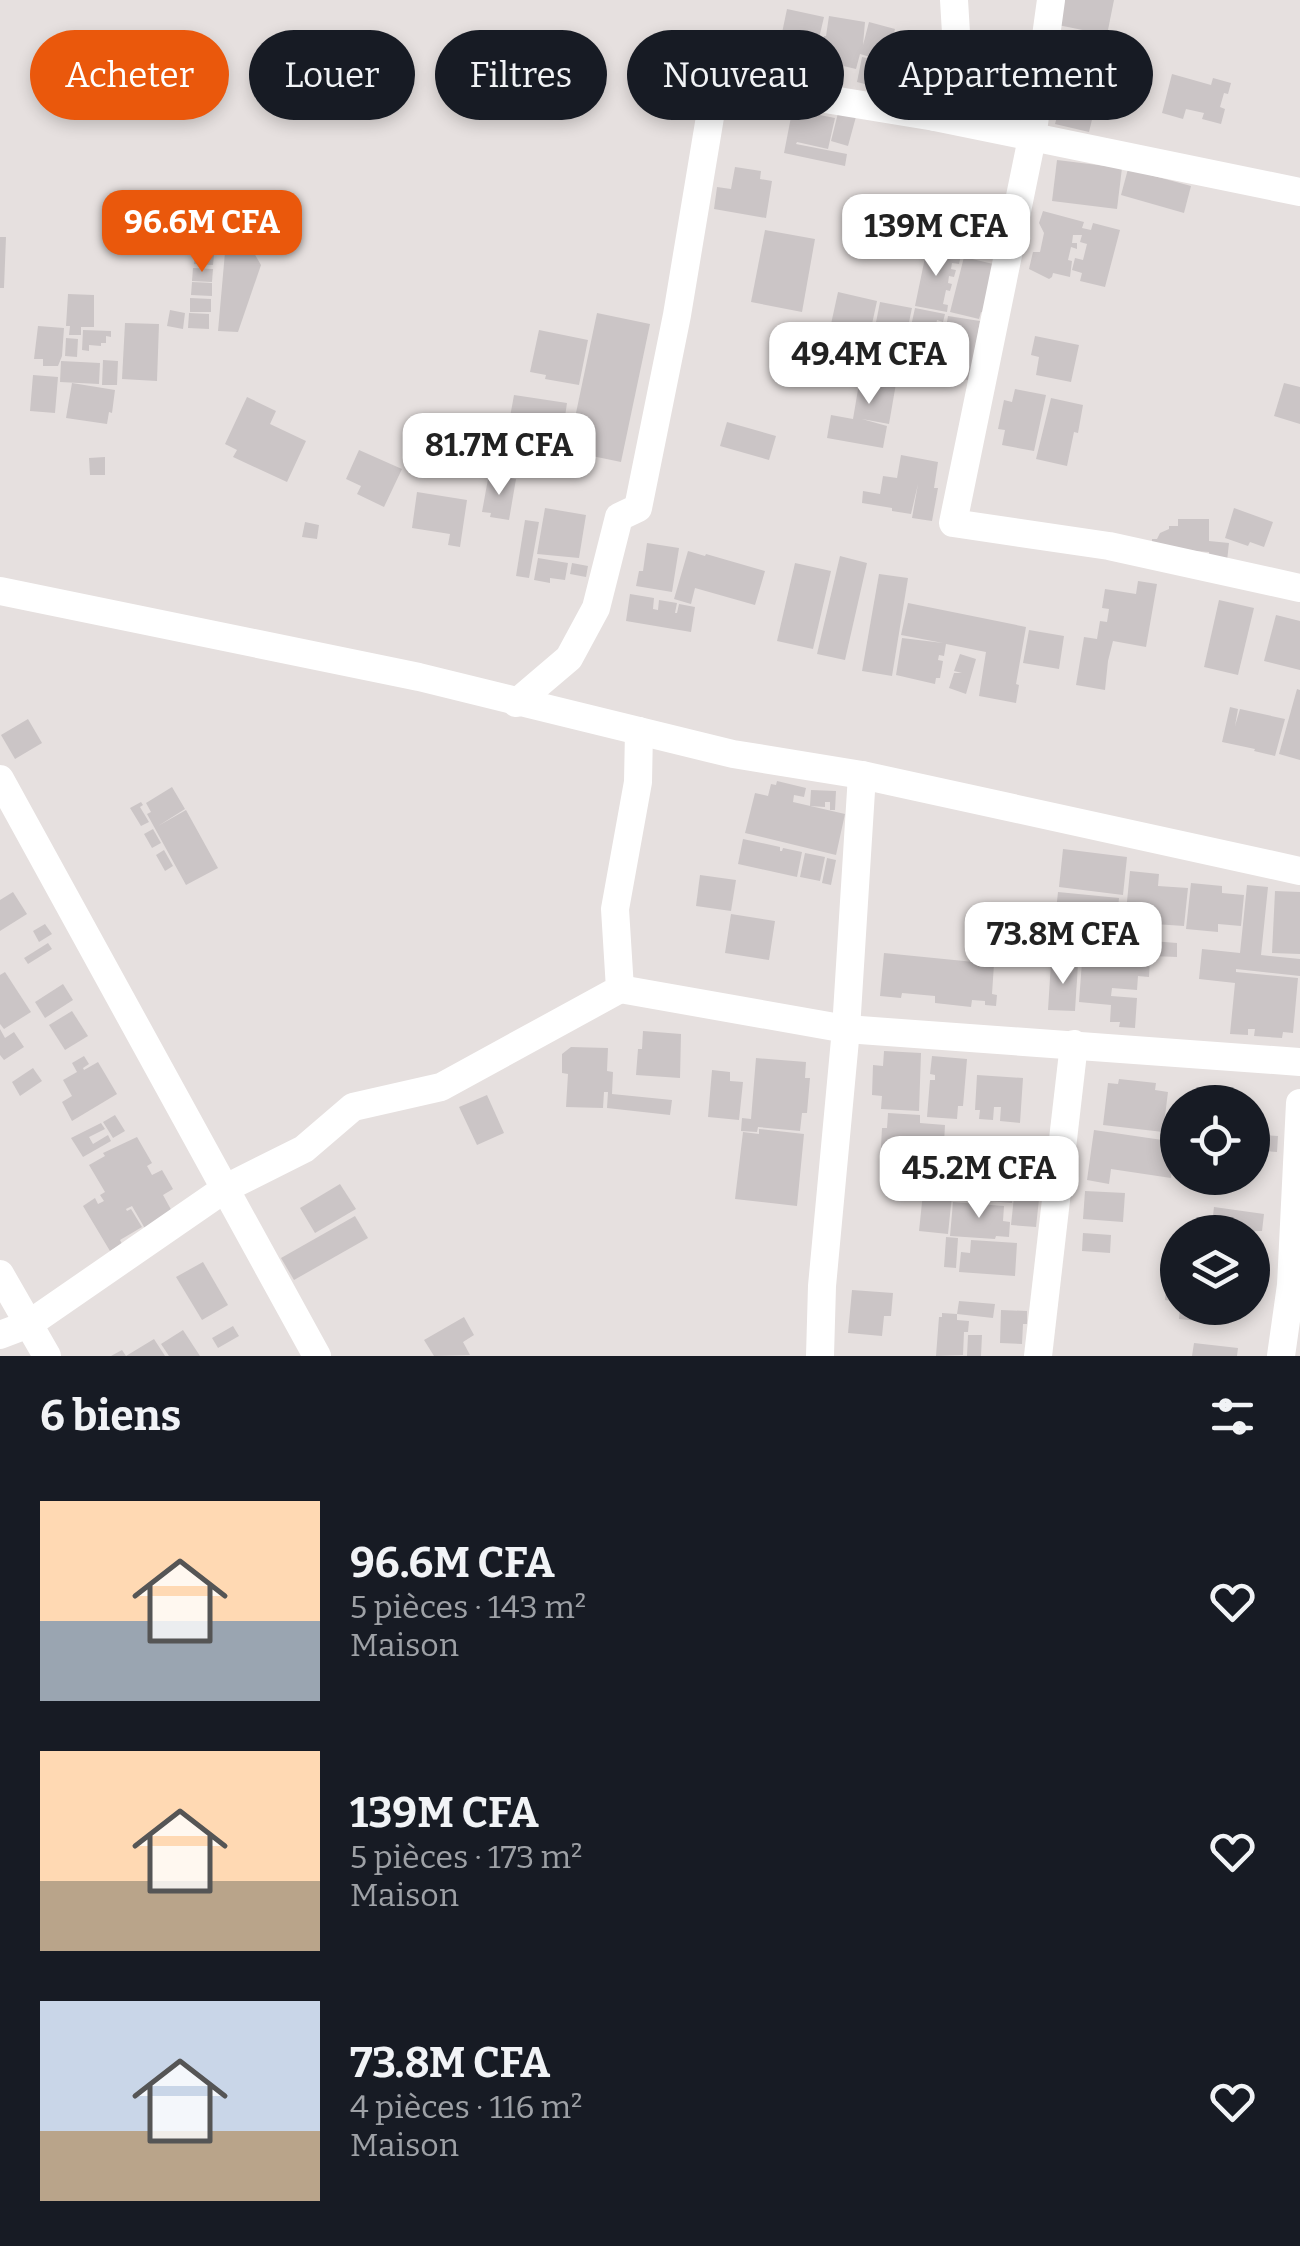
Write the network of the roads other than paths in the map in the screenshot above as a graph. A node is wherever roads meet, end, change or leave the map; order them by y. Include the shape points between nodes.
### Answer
1 (954, 0) edge
2 (1050, 0) edge
3 (956, 30) edge
4 (864, 105) edge
5 (949, 120) edge
6 (1032, 138) junction
7 (1300, 192) edge
8 (1300, 588) edge
9 (0, 592) edge
10 (516, 702) junction
11 (640, 731) junction
12 (862, 775) junction
13 (0, 779) edge
14 (1300, 871) edge
15 (620, 989) junction
16 (846, 1030) junction
17 (1074, 1044) junction
18 (1300, 1062) edge
19 (1300, 1103) edge
20 (226, 1188) junction
21 (0, 1274) edge
22 (1296, 1285) edge
23 (29, 1324) junction
24 (0, 1335) edge
25 (47, 1356) edge
26 (318, 1356) edge
27 (820, 1356) edge
28 (1038, 1356) edge
29 (1281, 1356) edge

1 - 3 street
2 - 6 street
4 - 10 street via 716,81 638,508 619,517 596,608 568,658
5 - 6 street
6 - 7 street
6 - 8 street via 953,523 1109,546
9 - 10 street
10 - 11 street
11 - 12 street
11 - 15 street via 638,782 615,909
12 - 14 street
12 - 16 street
13 - 20 street
15 - 16 street
15 - 20 street via 441,1087 354,1107 304,1149
16 - 17 street
16 - 27 street
17 - 18 street
17 - 28 street
19 - 22 street
20 - 23 street
20 - 26 street
21 - 23 street
22 - 29 street
23 - 24 street
23 - 25 street

